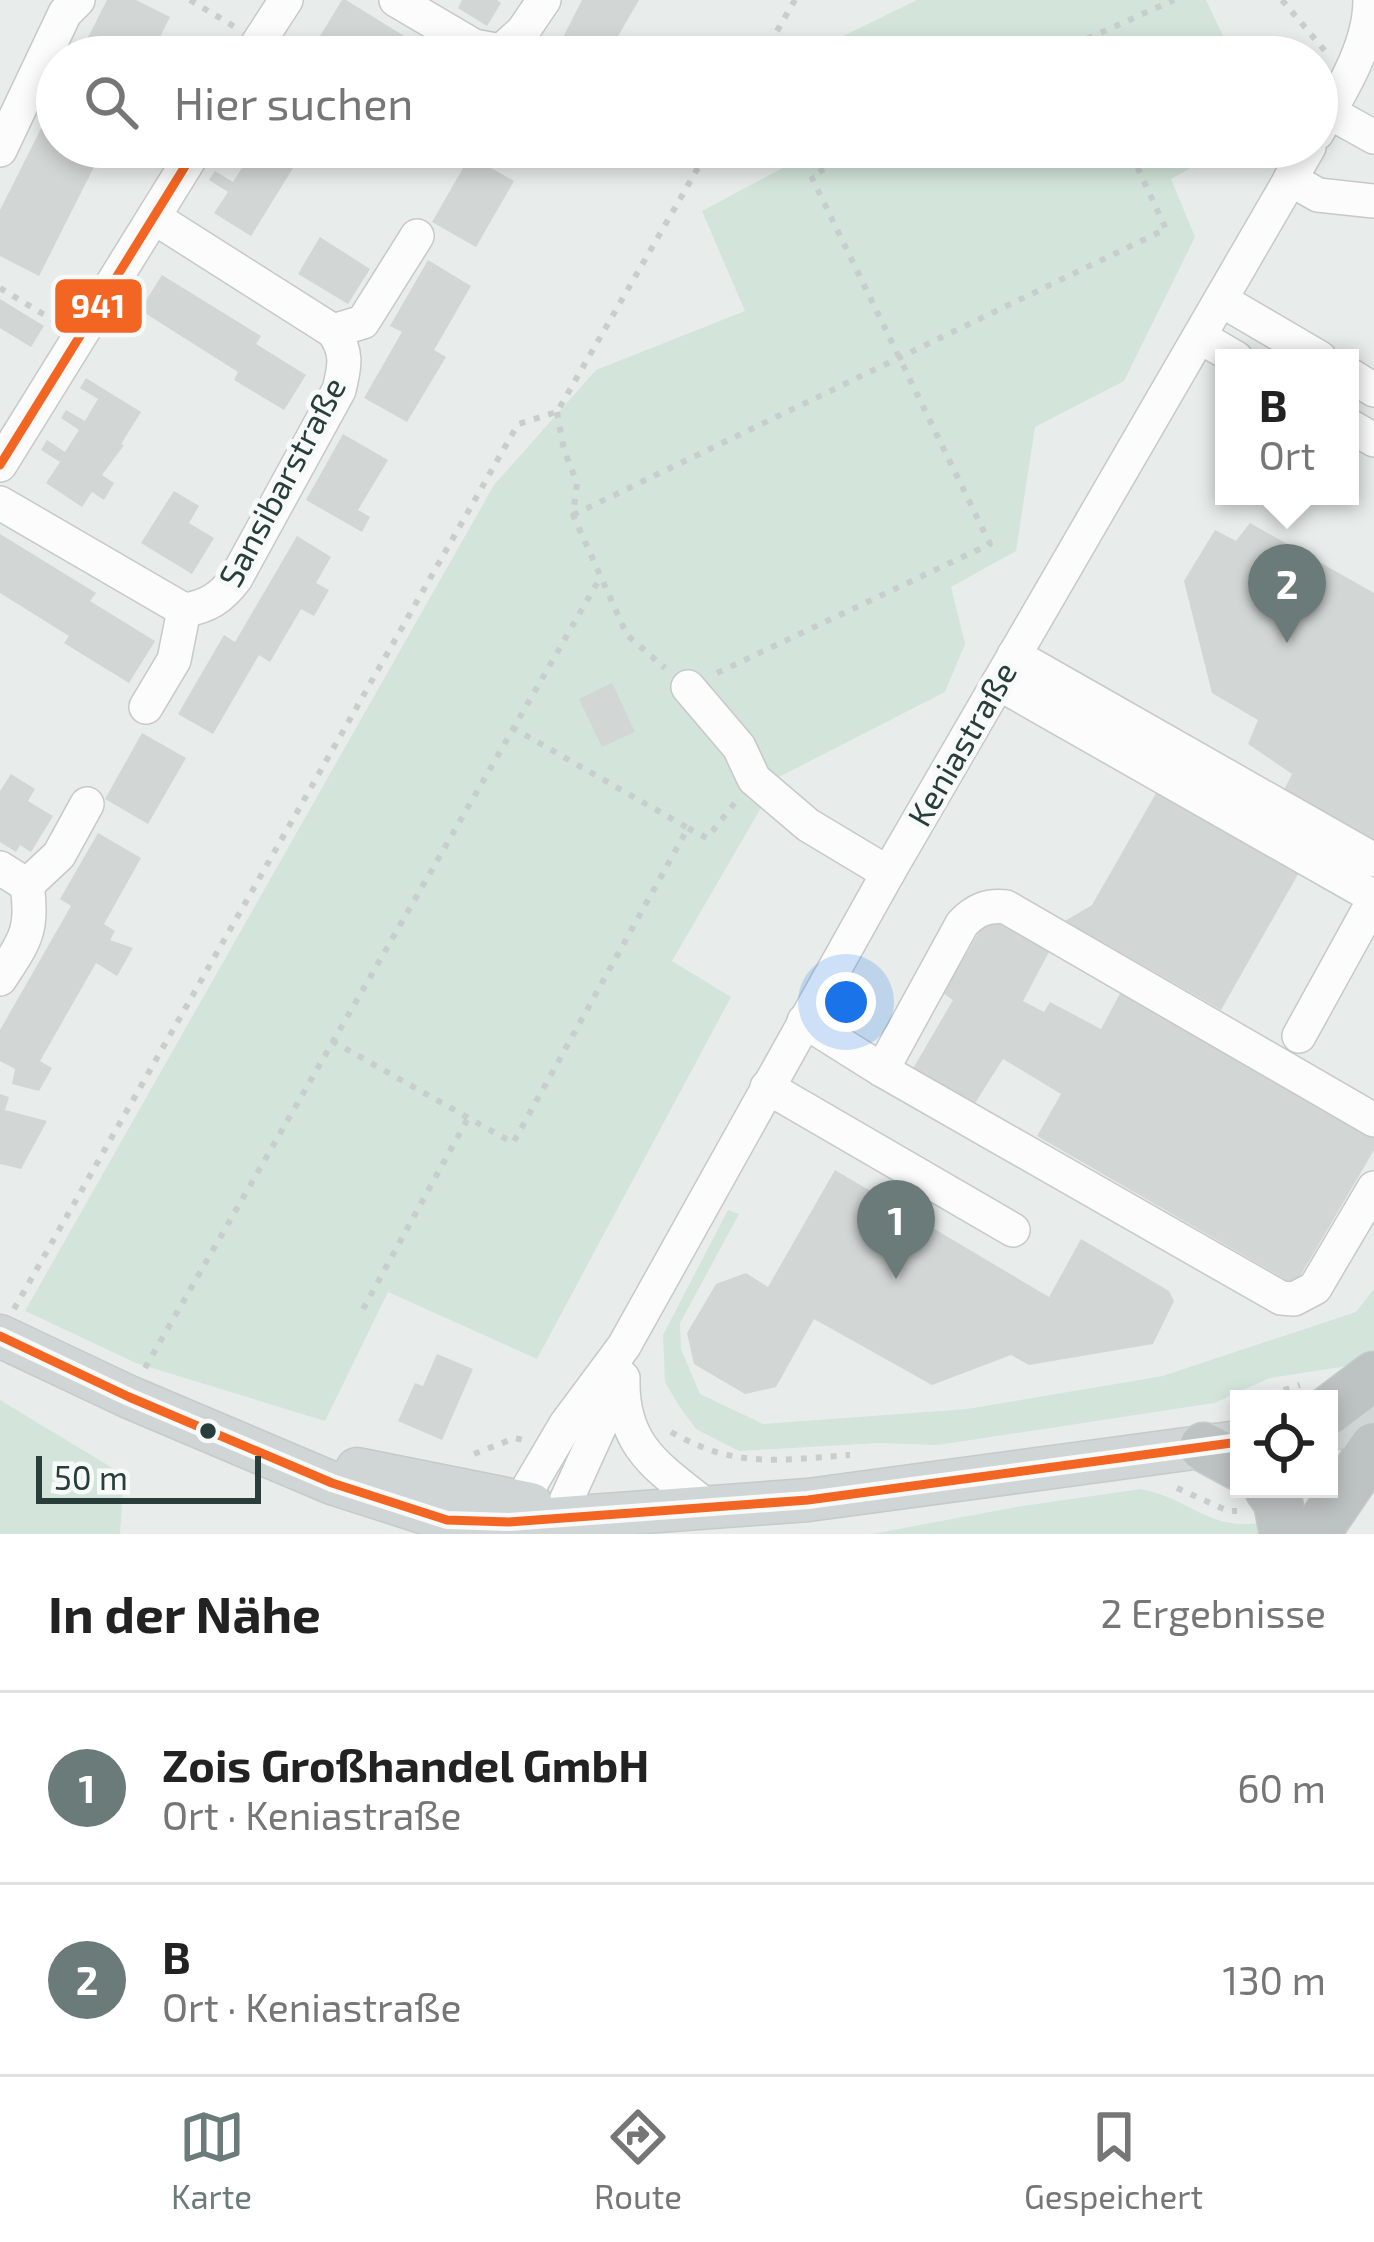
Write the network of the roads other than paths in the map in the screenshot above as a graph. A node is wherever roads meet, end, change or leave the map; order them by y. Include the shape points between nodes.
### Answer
1 (286, 0) edge
2 (396, 0) edge
3 (544, 0) edge
4 (1370, 0) edge
5 (62, 4) edge
6 (48, 36) edge
7 (263, 36) edge
8 (457, 36) edge
9 (518, 36) edge
10 (36, 65) edge
11 (1338, 95) edge
12 (1338, 126) edge
13 (1374, 137) edge
14 (0, 150) edge
15 (185, 168) edge
16 (1297, 168) edge
17 (1291, 179) junction
18 (1374, 201) edge
19 (155, 218) junction
20 (417, 236) dead end
21 (1221, 300) junction
22 (333, 332) junction
23 (1200, 337) junction
24 (1221, 349) edge
25 (1305, 349) edge
26 (0, 465) edge
27 (0, 503) edge
28 (184, 610) junction
29 (1006, 669) junction
30 (688, 687) road end
31 (146, 707) dead end
32 (87, 804) dead end
33 (1374, 860) edge
34 (888, 873) junction
35 (13, 876) edge
36 (1374, 898) edge
37 (0, 980) edge
38 (804, 1021) junction
39 (1299, 1036) dead end
40 (882, 1070) junction
41 (767, 1087) junction
42 (1374, 1120) edge
43 (1374, 1188) edge
44 (1013, 1230) dead end
45 (6, 1325) edge
46 (625, 1346) junction
47 (1374, 1376) edge
48 (1338, 1403) edge
49 (1374, 1422) edge
50 (1338, 1428) edge
51 (1374, 1447) edge
52 (1227, 1452) edge
53 (1275, 1498) edge
54 (709, 1508) junction
55 (511, 1518) edge
56 (555, 1525) edge
57 (1285, 1534) edge
58 (1316, 1534) edge

1 - 7 street
2 - 8 street
3 - 9 street
4 - 11 street
5 - 6 street
10 - 14 street
12 - 13 street
15 - 19 street
16 - 17 street, Keniastraße
17 - 18 street via 1318,195
17 - 21 street, Keniastraße
19 - 22 street, Sansibarstraße
19 - 26 street
20 - 22 street, Sansibarstraße via 363,322
21 - 23 street, Keniastraße
21 - 25 street
22 - 28 street, Sansibarstraße via 346,362 339,390 236,578 222,597
23 - 24 street
23 - 29 street, Keniastraße
27 - 28 street, Sansibarstraße
28 - 31 street, Sansibarstraße via 175,660
29 - 33 street
29 - 34 street, Keniastraße
29 - 36 street
30 - 34 street via 739,747 754,778 808,825
32 - 35 street via 59,855
34 - 38 street, Keniastraße
35 - 37 street via 30,933
36 - 39 street
38 - 40 street
38 - 41 street, Keniastraße
40 - 42 street via 962,924 980,909 1006,907
40 - 43 street via 1281,1298 1315,1288
41 - 44 street
41 - 46 street, Keniastraße
45 - 55 main road via 129,1397 332,1483 425,1515
46 - 54 street, Keniastraße via 622,1411 638,1447
46 - 55 street, Keniastraße via 566,1424
46 - 56 street, Keniastraße
47 - 48 highway
49 - 50 main road
51 - 58 highway
52 - 54 main road
53 - 57 highway
54 - 56 main road
55 - 56 main road

